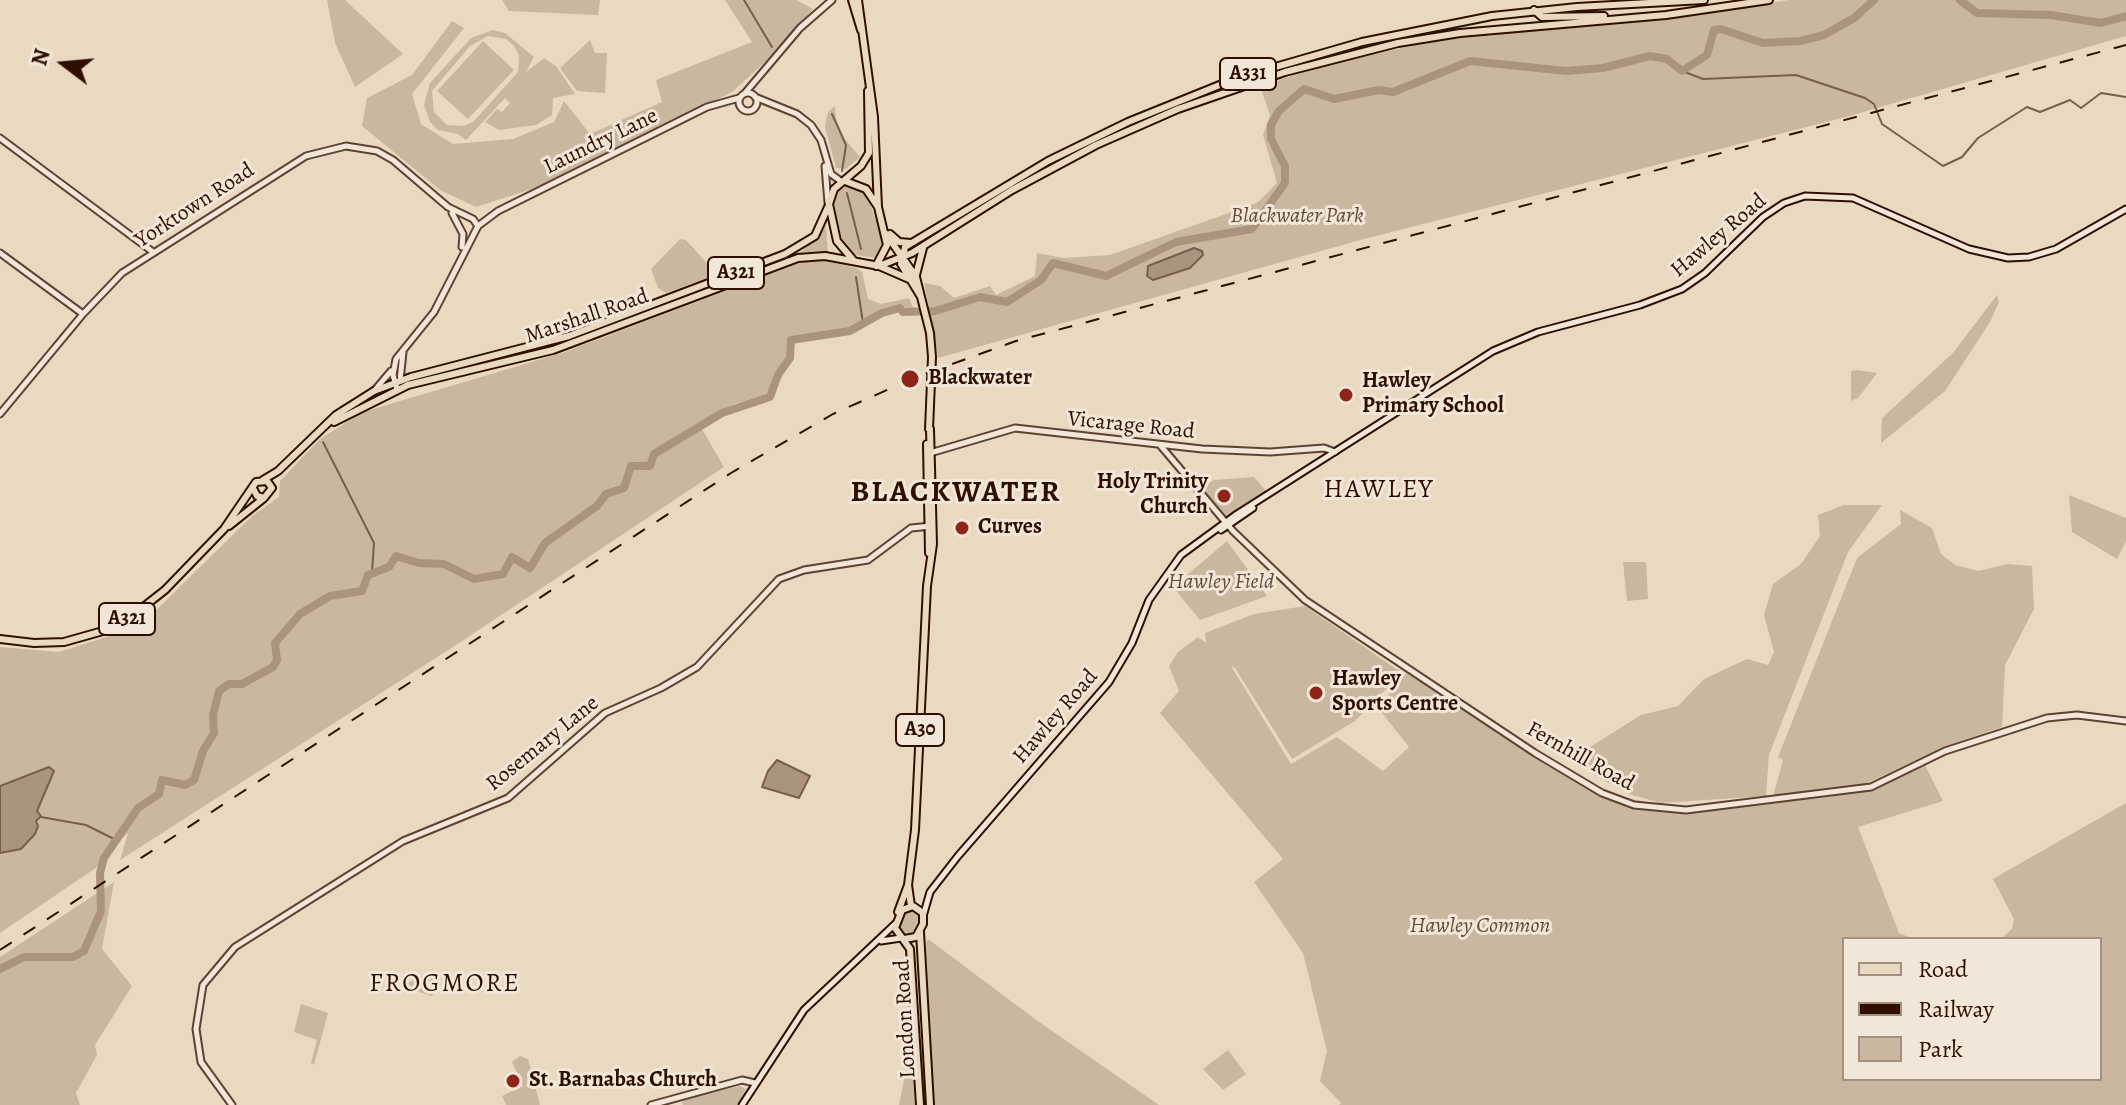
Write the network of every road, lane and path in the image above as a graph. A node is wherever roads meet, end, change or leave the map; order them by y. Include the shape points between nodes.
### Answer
1 (833, 0) edge
2 (855, 0) edge
3 (1704, 0) edge
4 (1769, 0) edge
5 (1534, 10) junction
6 (1614, 18) junction
7 (868, 87) junction
8 (742, 96) junction
9 (756, 101) junction
10 (720, 104) junction
11 (740, 106) junction
12 (0, 138) edge
13 (826, 161) junction
14 (1035, 173) junction
15 (842, 182) junction
16 (828, 206) junction
17 (448, 207) junction
18 (878, 207) junction
19 (2126, 209) edge
20 (498, 211) junction
21 (469, 219) junction
22 (461, 225) junction
23 (478, 226) junction
24 (885, 231) junction
25 (467, 235) junction
26 (911, 243) junction
27 (925, 245) junction
28 (153, 252) junction
29 (0, 253) edge
30 (902, 256) junction
31 (856, 263) junction
32 (878, 266) junction
33 (914, 279) junction
34 (83, 314) junction
35 (396, 368) junction
36 (411, 377) junction
37 (398, 385) junction
38 (374, 391) junction
39 (0, 414) edge
40 (330, 423) junction
41 (1160, 445) junction
42 (1335, 452) junction
43 (929, 453) junction
44 (278, 471) junction
45 (263, 480) junction
46 (272, 487) junction
47 (254, 490) junction
48 (264, 498) junction
49 (1228, 524) junction
50 (930, 526) junction
51 (224, 529) junction
52 (0, 639) edge
53 (2126, 721) edge
54 (908, 885) junction
55 (925, 902) junction
56 (914, 906) junction
57 (923, 914) junction
58 (897, 915) junction
59 (895, 924) junction
60 (920, 932) junction
61 (903, 938) junction
62 (880, 941) junction
63 (755, 1083) junction
64 (232, 1105) edge
65 (651, 1105) edge
66 (742, 1105) edge
67 (920, 1105) edge
68 (930, 1105) edge

1 - 8 street via 800,28
2 - 7 main road
3 - 5 main road, A331
4 - 6 main road, A331
5 - 6 main road, A331 via 1542,17
5 - 14 main road, A331 via 1362,42 1237,78 1128,122
6 - 14 main road, A331 via 1425,38 1298,68 1166,114
7 - 15 main road via 869,153
7 - 18 main road
8 - 9 street
8 - 10 street, Laundry Lane
8 - 11 street
9 - 11 street via 748,110
9 - 13 street via 811,125
10 - 11 street
10 - 20 street, Laundry Lane
12 - 28 street
13 - 15 street via 832,176
13 - 16 street
14 - 26 main road, A331
14 - 27 main road, A331
15 - 16 main road, Marshall Road
15 - 18 main road via 862,186
16 - 31 main road via 837,241
16 - 36 main road, Marshall Road / A321 via 815,236 796,250 569,336
17 - 21 street, Yorktown Road
17 - 22 street, Yorktown Road
17 - 28 street, Yorktown Road via 382,153 329,147 297,160
18 - 24 main road
19 - 42 street, Hawley Road via 2056,249 2002,258 1972,251 1853,198 1797,198 1763,217 1682,289 1501,346
20 - 21 street, Laundry Lane
20 - 23 street, Laundry Lane
21 - 22 street
21 - 23 street
22 - 25 street
23 - 25 street, Laundry Lane
24 - 26 main road via 899,242
24 - 30 main road, A30
24 - 32 main road via 886,251
25 - 35 street via 440,302
26 - 30 main road
27 - 30 main road, A331
27 - 33 main road
28 - 34 street, Yorktown Road via 119,275
29 - 34 street
30 - 32 main road, A331
30 - 33 main road, A30
31 - 32 main road, Marshall Road
31 - 37 main road, Marshall Road / A321 via 825,256 794,259 553,350
32 - 33 main road
33 - 43 main road, A30, bridge via 932,357
34 - 39 street, Yorktown Road
35 - 36 street
35 - 37 street
35 - 38 street
36 - 37 main road, Marshall Road / A321
37 - 38 main road, Marshall Road / A321
37 - 40 main road, Marshall Road / A321
38 - 40 main road, Marshall Road / A321
40 - 44 main road, Marshall Road / A321
41 - 42 street, Vicarage Road
41 - 43 street, Vicarage Road via 1015,428
41 - 49 street, Fernhill Road
42 - 49 street, Hawley Road
43 - 50 main road, A30
44 - 45 main road, Marshall Road / A321
44 - 46 main road, Marshall Road / A321
45 - 46 main road
45 - 47 main road, A321
46 - 48 main road, A321
47 - 48 main road
47 - 51 main road, A321
48 - 51 main road, A321
49 - 53 street, Fernhill Road via 1305,600 1535,753 1602,793 1634,805 1686,810 1871,787 1945,751 2047,718 2077,715
49 - 55 street, Hawley Road via 1181,555 1164,576 1109,682 998,807
50 - 54 main road, A30
50 - 64 street, Rosemary Lane via 911,528 868,560 779,579 697,667 605,713 508,798 403,841 235,947 203,985 196,1029 201,1062
51 - 52 main road, A321 via 165,590 117,625 64,642
54 - 56 main road, A30
54 - 58 main road, A30
55 - 56 street, Hawley Road
55 - 57 street, Hawley Road
56 - 57 main road
56 - 58 main road
57 - 60 main road
58 - 59 main road, A30
59 - 61 main road
59 - 62 street
60 - 61 main road
60 - 68 main road, London Road
61 - 62 street
61 - 67 main road, London Road via 911,961
62 - 63 street via 804,1010
63 - 65 street via 742,1080
63 - 66 street

